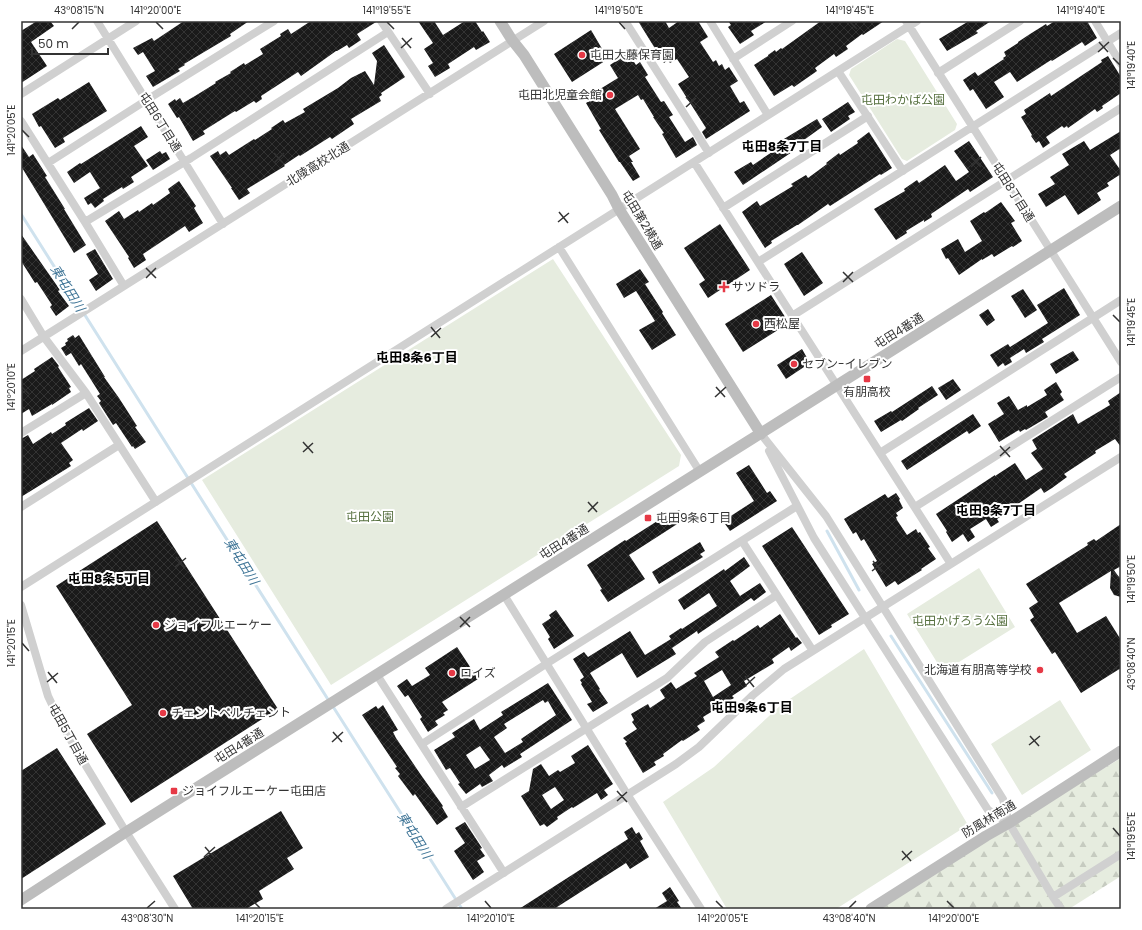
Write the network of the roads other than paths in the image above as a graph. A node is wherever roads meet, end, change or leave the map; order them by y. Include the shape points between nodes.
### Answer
1 (97, 21) edge
2 (136, 21) edge
3 (274, 21) edge
4 (381, 21) edge
5 (500, 21) edge
6 (544, 21) edge
7 (625, 21) edge
8 (710, 21) edge
9 (792, 21) edge
10 (917, 21) edge
11 (1020, 21) edge
12 (1095, 21) edge
13 (908, 24) edge
14 (388, 32) junction
15 (1121, 33) edge
16 (108, 39) junction
17 (512, 40) junction
18 (1107, 41) junction
19 (733, 59) junction
20 (1121, 64) edge
21 (838, 71) junction
22 (938, 73) junction
23 (21, 94) edge
24 (430, 94) junction
25 (146, 100) junction
26 (1121, 108) edge
27 (768, 115) junction
28 (868, 116) junction
29 (21, 122) edge
30 (973, 127) junction
31 (709, 153) junction
32 (185, 161) junction
33 (694, 162) junction
34 (48, 163) junction
35 (903, 171) junction
36 (1006, 180) junction
37 (1121, 206) edge
38 (723, 208) junction
39 (619, 209) junction
40 (85, 222) junction
41 (223, 224) junction
42 (559, 247) junction
43 (1050, 251) junction
44 (758, 262) junction
45 (124, 286) junction
46 (21, 299) edge
47 (1121, 300) edge
48 (792, 316) junction
49 (1093, 318) junction
50 (44, 337) junction
51 (21, 351) edge
52 (1121, 362) edge
53 (1121, 377) edge
54 (837, 386) junction
55 (86, 393) junction
56 (21, 433) edge
57 (761, 434) junction
58 (119, 445) junction
59 (880, 453) junction
60 (1121, 457) edge
61 (700, 472) junction
62 (156, 502) junction
63 (797, 506) junction
64 (21, 507) edge
65 (914, 507) junction
66 (742, 541) junction
67 (951, 564) junction
68 (21, 586) edge
69 (504, 595) junction
70 (777, 595) junction
71 (21, 605) edge
72 (882, 607) junction
73 (865, 618) junction
74 (813, 651) junction
75 (546, 664) junction
76 (377, 675) junction
77 (586, 728) junction
78 (422, 744) junction
79 (1121, 751) edge
80 (628, 794) junction
81 (461, 807) junction
82 (1008, 823) junction
83 (126, 832) junction
84 (1121, 854) edge
85 (504, 873) junction
86 (1053, 897) junction
87 (21, 900) edge
88 (447, 908) edge
89 (175, 909) edge
90 (701, 909) edge
91 (871, 909) edge
92 (1061, 909) edge

1 - 16 street, 屯田6丁目通
2 - 16 street
3 - 25 street
4 - 14 street
5 - 17 street, 屯田第2横通
6 - 17 street, 北陵高校北通
7 - 31 street
8 - 19 street
9 - 19 street
10 - 13 street
11 - 22 street
12 - 18 street
13 - 21 street
13 - 22 street, 屯田8丁目通
14 - 24 street
14 - 32 street
15 - 18 street
16 - 23 street
16 - 25 street, 屯田6丁目通
17 - 24 street, 北陵高校北通
17 - 39 street, 屯田第2横通 via 524,55
18 - 20 street
18 - 30 street
19 - 27 street
21 - 27 street
21 - 28 street
22 - 30 street, 屯田8丁目通
24 - 41 street, 北陵高校北通
25 - 32 street, 屯田6丁目通
25 - 34 street
26 - 36 street
27 - 31 street
28 - 35 street
28 - 38 street
29 - 34 street
30 - 35 street
30 - 36 street, 屯田8丁目通
31 - 33 street
32 - 40 street
32 - 41 street, 屯田6丁目通
33 - 38 street
33 - 39 street
34 - 40 street
35 - 44 street
36 - 43 street, 屯田8丁目通
36 - 48 street
37 - 43 street, 屯田4番通
38 - 44 street
39 - 42 street
39 - 57 street, 屯田第2横通
40 - 45 street
41 - 45 street, 北陵高校北通
42 - 61 street
42 - 62 street
43 - 49 street, 屯田8丁目通
43 - 54 street, 屯田4番通
44 - 48 street
45 - 50 street, 北陵高校北通
46 - 50 street
47 - 49 street
48 - 54 street
49 - 52 street, 屯田8丁目通
49 - 59 street
50 - 51 street
50 - 55 street
53 - 65 street
54 - 57 street, 屯田4番通
54 - 59 street
55 - 56 street
55 - 58 street
57 - 61 street, 屯田4番通
57 - 63 street
57 - 72 street via 826,516
58 - 62 street
58 - 64 street
59 - 65 street
60 - 67 street
61 - 69 street, 屯田4番通
62 - 68 street
63 - 66 street
63 - 73 street via 814,538
65 - 67 street
66 - 70 street
66 - 75 street
67 - 72 street
69 - 75 street
69 - 76 street, 屯田4番通
70 - 74 street
70 - 77 street via 705,642 666,678
71 - 83 street, 屯田5丁目通 via 48,696 58,718
72 - 73 street
72 - 82 street via 1003,799
73 - 74 street
73 - 82 street via 988,810
74 - 80 street via 784,669 753,695 699,747
75 - 77 street
75 - 78 street
76 - 78 street
76 - 83 street, 屯田4番通
77 - 80 street
77 - 81 street
78 - 81 street
79 - 82 street, 防風林南通
80 - 85 street
80 - 90 street
81 - 85 street
82 - 86 street
82 - 91 street, 防風林南通
83 - 87 street, 屯田4番通
83 - 89 street, 屯田5丁目通
84 - 86 street
85 - 88 street
86 - 92 street

